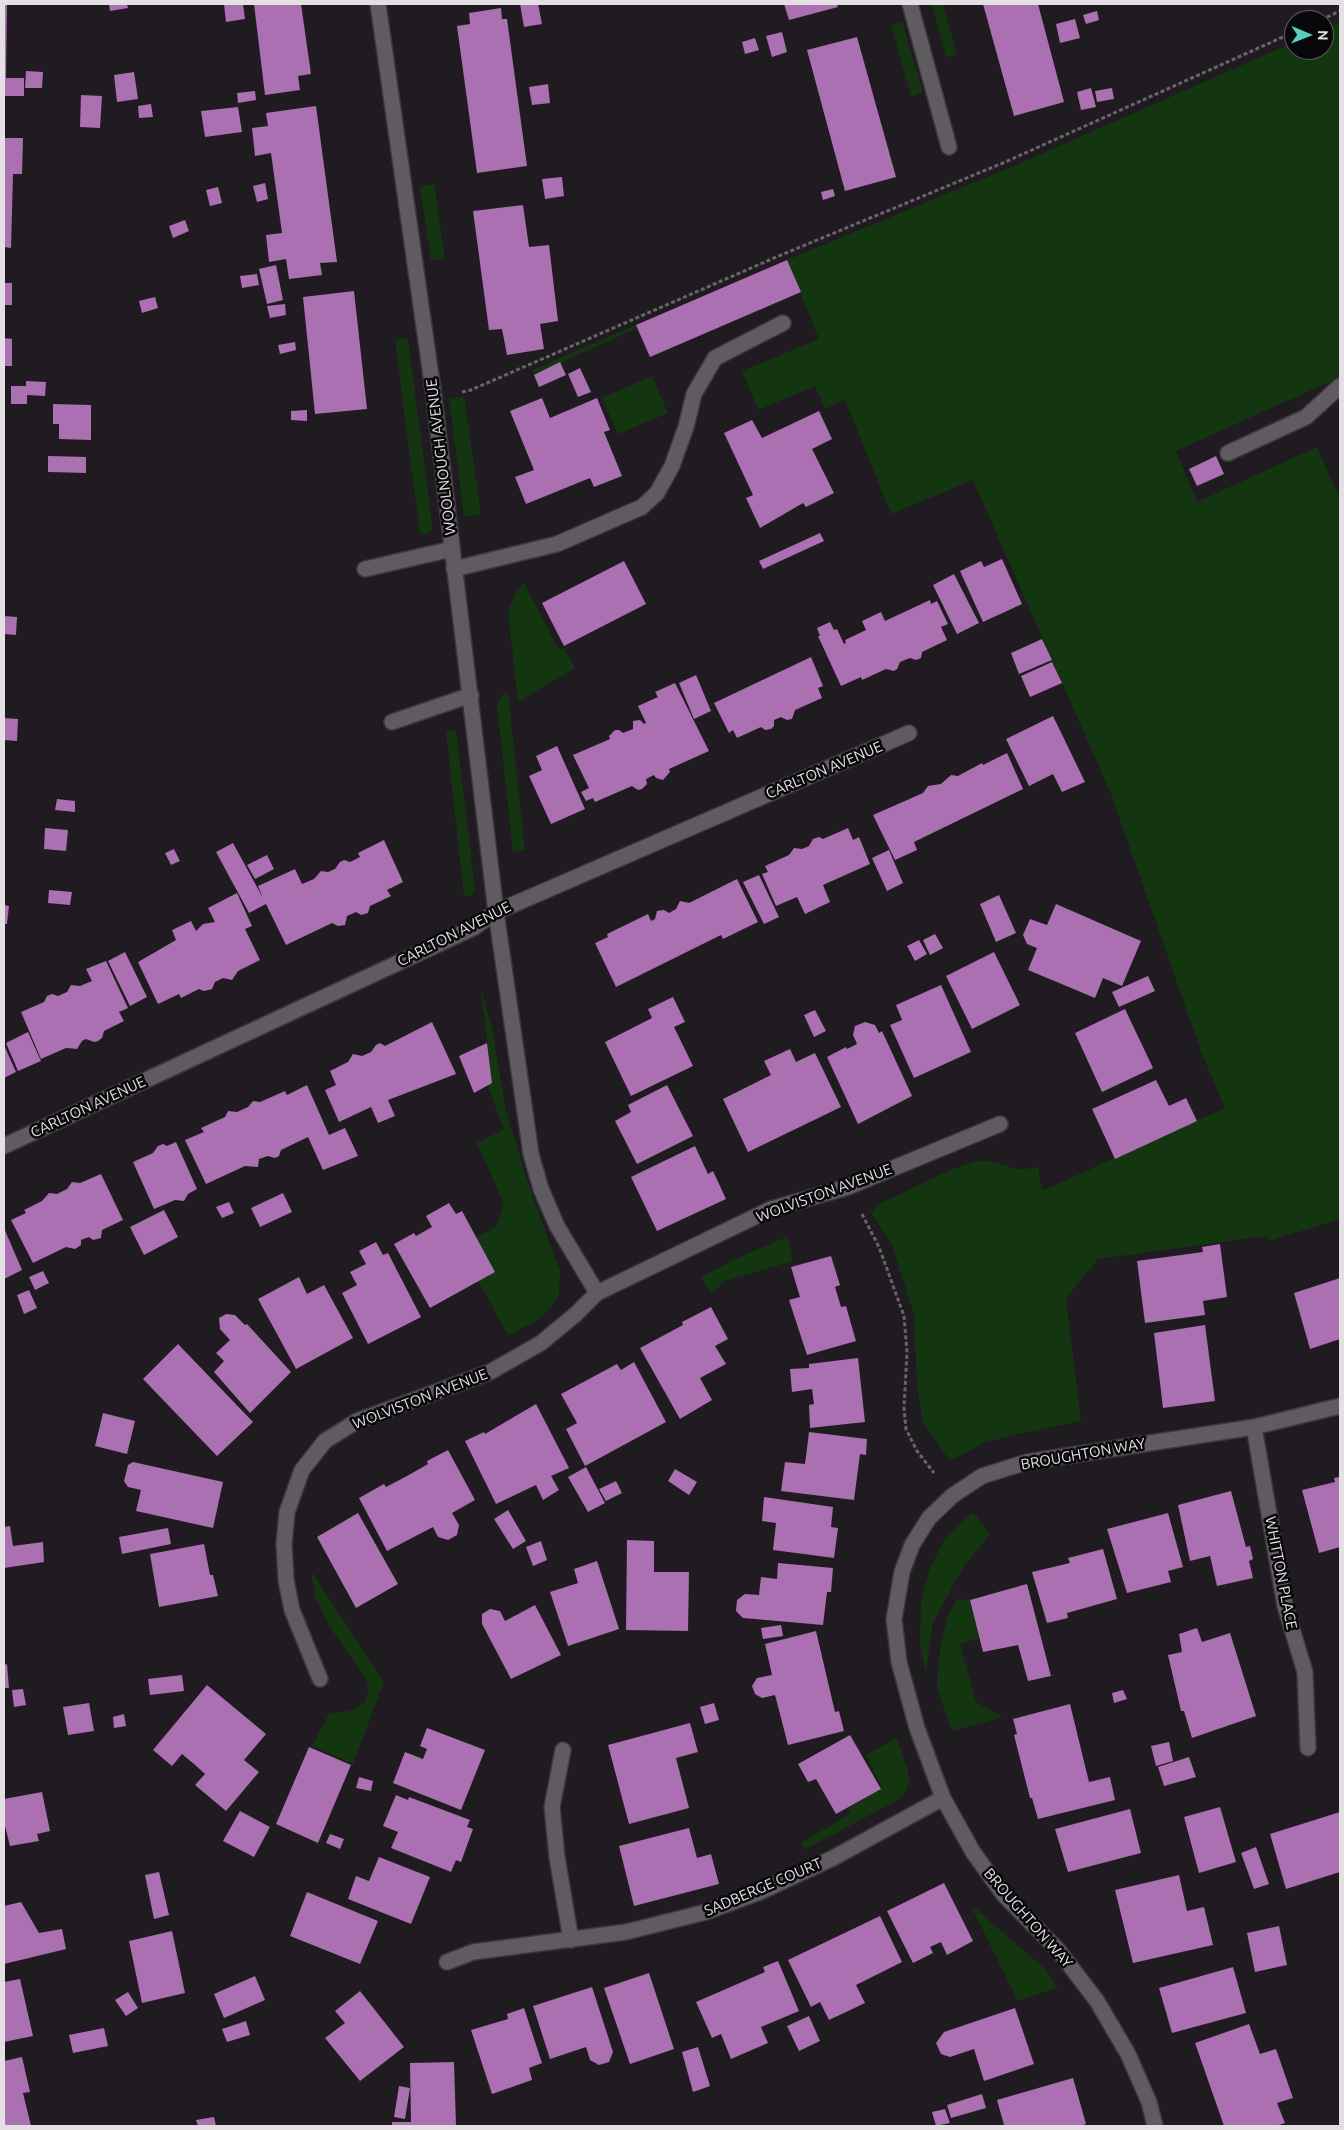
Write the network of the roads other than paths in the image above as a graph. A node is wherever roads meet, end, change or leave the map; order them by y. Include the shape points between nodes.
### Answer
1 (378, 4) edge
2 (910, 4) edge
3 (949, 147) dead end
4 (783, 322) dead end
5 (1340, 386) edge
6 (1228, 453) dead end
7 (452, 549) junction
8 (365, 569) dead end
9 (454, 569) junction
10 (471, 695) junction
11 (392, 722) dead end
12 (909, 732) dead end
13 (496, 912) junction
14 (1000, 1124) dead end
15 (4, 1146) edge
16 (597, 1293) junction
17 (1340, 1406) edge
18 (1254, 1427) junction
19 (320, 1679) dead end
20 (1308, 1748) dead end
21 (563, 1750) dead end
22 (943, 1798) junction
23 (571, 1940) junction
24 (447, 1962) dead end
25 (1155, 2126) edge

1 - 7 street, WOOLNOUGH AVENUE via 434,397
2 - 3 street
4 - 9 street via 715,358 694,394 672,466 657,493 642,507 557,544
5 - 6 street via 1306,417
7 - 8 street
7 - 9 street, WOOLNOUGH AVENUE
9 - 10 street, WOOLNOUGH AVENUE
10 - 11 street
10 - 13 street, WOOLNOUGH AVENUE
12 - 13 street, CARLTON AVENUE
13 - 15 street, CARLTON AVENUE via 473,928
13 - 16 street via 531,1154 557,1226
14 - 16 street, WOLVISTON AVENUE via 848,1187 771,1210
16 - 19 street, WOLVISTON AVENUE via 540,1343 490,1372 357,1421 325,1441 302,1470 287,1512 284,1544 286,1580 292,1610
17 - 18 street, BROUGHTON WAY
18 - 20 street, WHITTON PLACE via 1285,1606 1305,1672
18 - 22 street, BROUGHTON WAY via 1027,1462 982,1476 952,1496 929,1518 912,1545 902,1572 894,1619 907,1695
21 - 23 street via 552,1807
22 - 23 street, SADBERGE COURT via 832,1858 760,1892 706,1912 626,1932
22 - 25 street, BROUGHTON WAY via 973,1852 1004,1895 1058,1950 1096,2001 1128,2054
23 - 24 street, SADBERGE COURT via 473,1952

